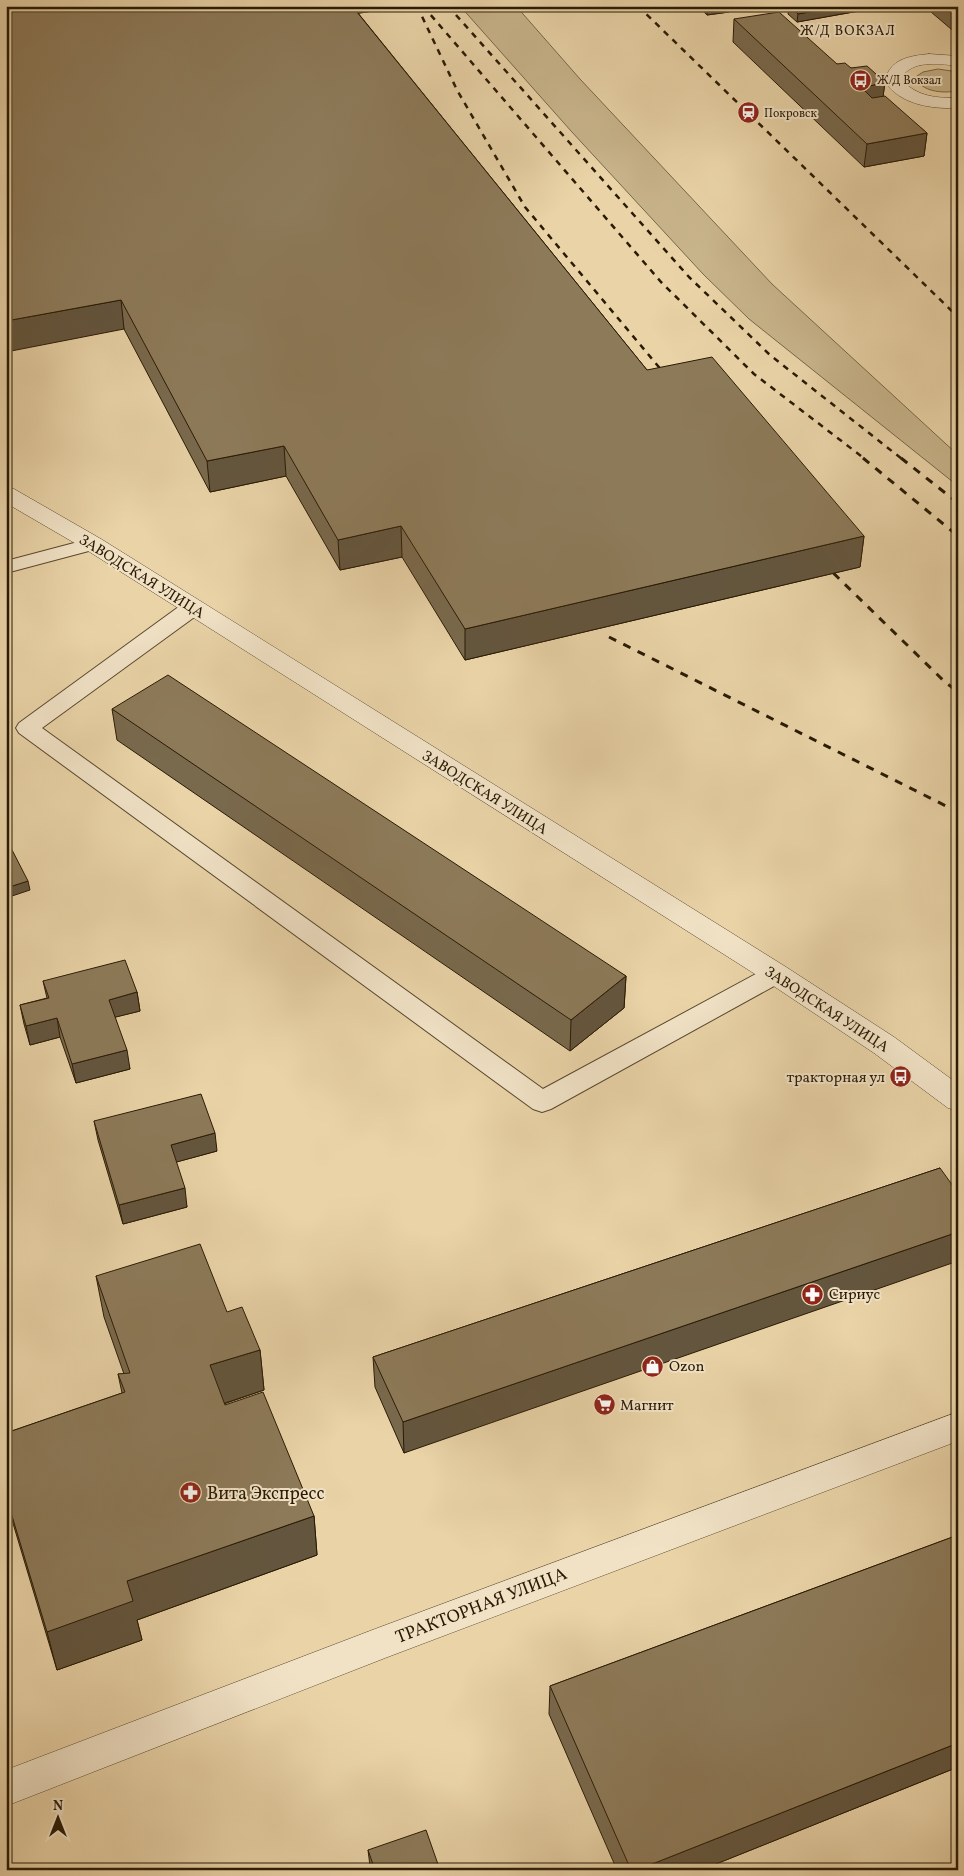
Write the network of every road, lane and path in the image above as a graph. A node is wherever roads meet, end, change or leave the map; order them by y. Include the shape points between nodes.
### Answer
1 (958, 61) edge
2 (957, 104) edge
3 (6, 494) edge
4 (93, 544) junction
5 (6, 567) edge
6 (192, 608) junction
7 (776, 974) junction
8 (958, 1100) edge
9 (958, 1426) edge
10 (6, 1788) edge

1 - 2 street via 919,60 898,69 893,75 899,89 908,94 924,100
3 - 4 street, ЗАВОДСКАЯ УЛИЦА
4 - 5 lane
4 - 6 street, ЗАВОДСКАЯ УЛИЦА
6 - 7 street, ЗАВОДСКАЯ УЛИЦА
6 - 7 lane via 27,728 542,1102
7 - 8 street, ЗАВОДСКАЯ УЛИЦА
9 - 10 street, ТРАКТОРНАЯ УЛИЦА via 375,1645

